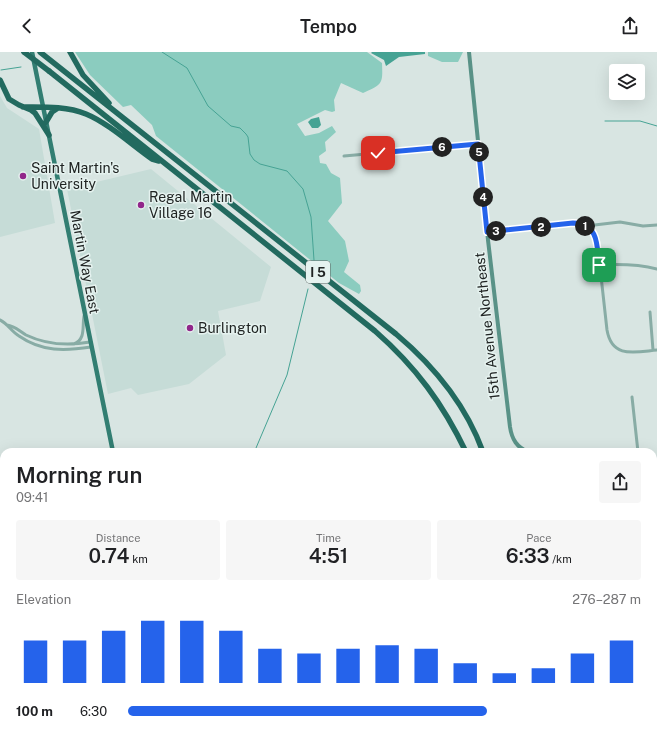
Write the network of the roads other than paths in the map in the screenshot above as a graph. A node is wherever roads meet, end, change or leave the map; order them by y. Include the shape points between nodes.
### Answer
1 (24, 52) edge
2 (32, 52) edge
3 (70, 52) edge
4 (469, 52) edge
5 (42, 54) edge
6 (0, 80) edge
7 (22, 107) junction
8 (43, 107) junction
9 (59, 108) junction
10 (123, 118) junction
11 (46, 122) junction
12 (49, 135) junction
13 (478, 144) junction
14 (344, 156) dead end
15 (162, 162) junction
16 (657, 225) edge
17 (586, 226) junction
18 (487, 232) junction
19 (599, 265) junction
20 (657, 269) edge
21 (650, 312) dead end
22 (84, 314) junction
23 (0, 320) edge
24 (7, 325) junction
25 (91, 344) junction
26 (71, 345) junction
27 (655, 350) edge
28 (632, 397) dead end
29 (112, 448) edge
30 (464, 448) edge
31 (481, 448) edge
32 (522, 448) edge
33 (638, 448) edge

1 - 15 highway, I 5, bridge
2 - 8 main road, Martin Way East
3 - 10 highway via 83,75
4 - 13 street, 15th Avenue Northeast
5 - 10 highway, I 5
6 - 7 highway via 10,99
7 - 8 highway
7 - 12 highway via 35,113
8 - 9 highway
8 - 11 main road, Martin Way East
9 - 11 highway via 52,112
9 - 15 highway via 98,120 152,159
10 - 31 highway, I 5 via 414,350 452,394 471,424
11 - 12 main road, Martin Way East
12 - 22 main road, Martin Way East
13 - 14 street
13 - 18 street, 15th Avenue Northeast
15 - 30 highway, I 5 via 393,348 432,392
16 - 17 street via 643,226 620,222
17 - 18 street via 573,223
17 - 19 street via 596,238
18 - 32 street, 15th Avenue Northeast via 510,430 517,445
19 - 20 street via 628,264
19 - 27 street via 608,334 613,345 623,351
21 - 27 street
22 - 25 main road, Martin Way East
22 - 26 street via 82,338
23 - 24 street
24 - 25 street via 20,337 57,350 69,350
24 - 26 street via 43,341
25 - 26 street
25 - 29 main road, Martin Way East
28 - 33 street

